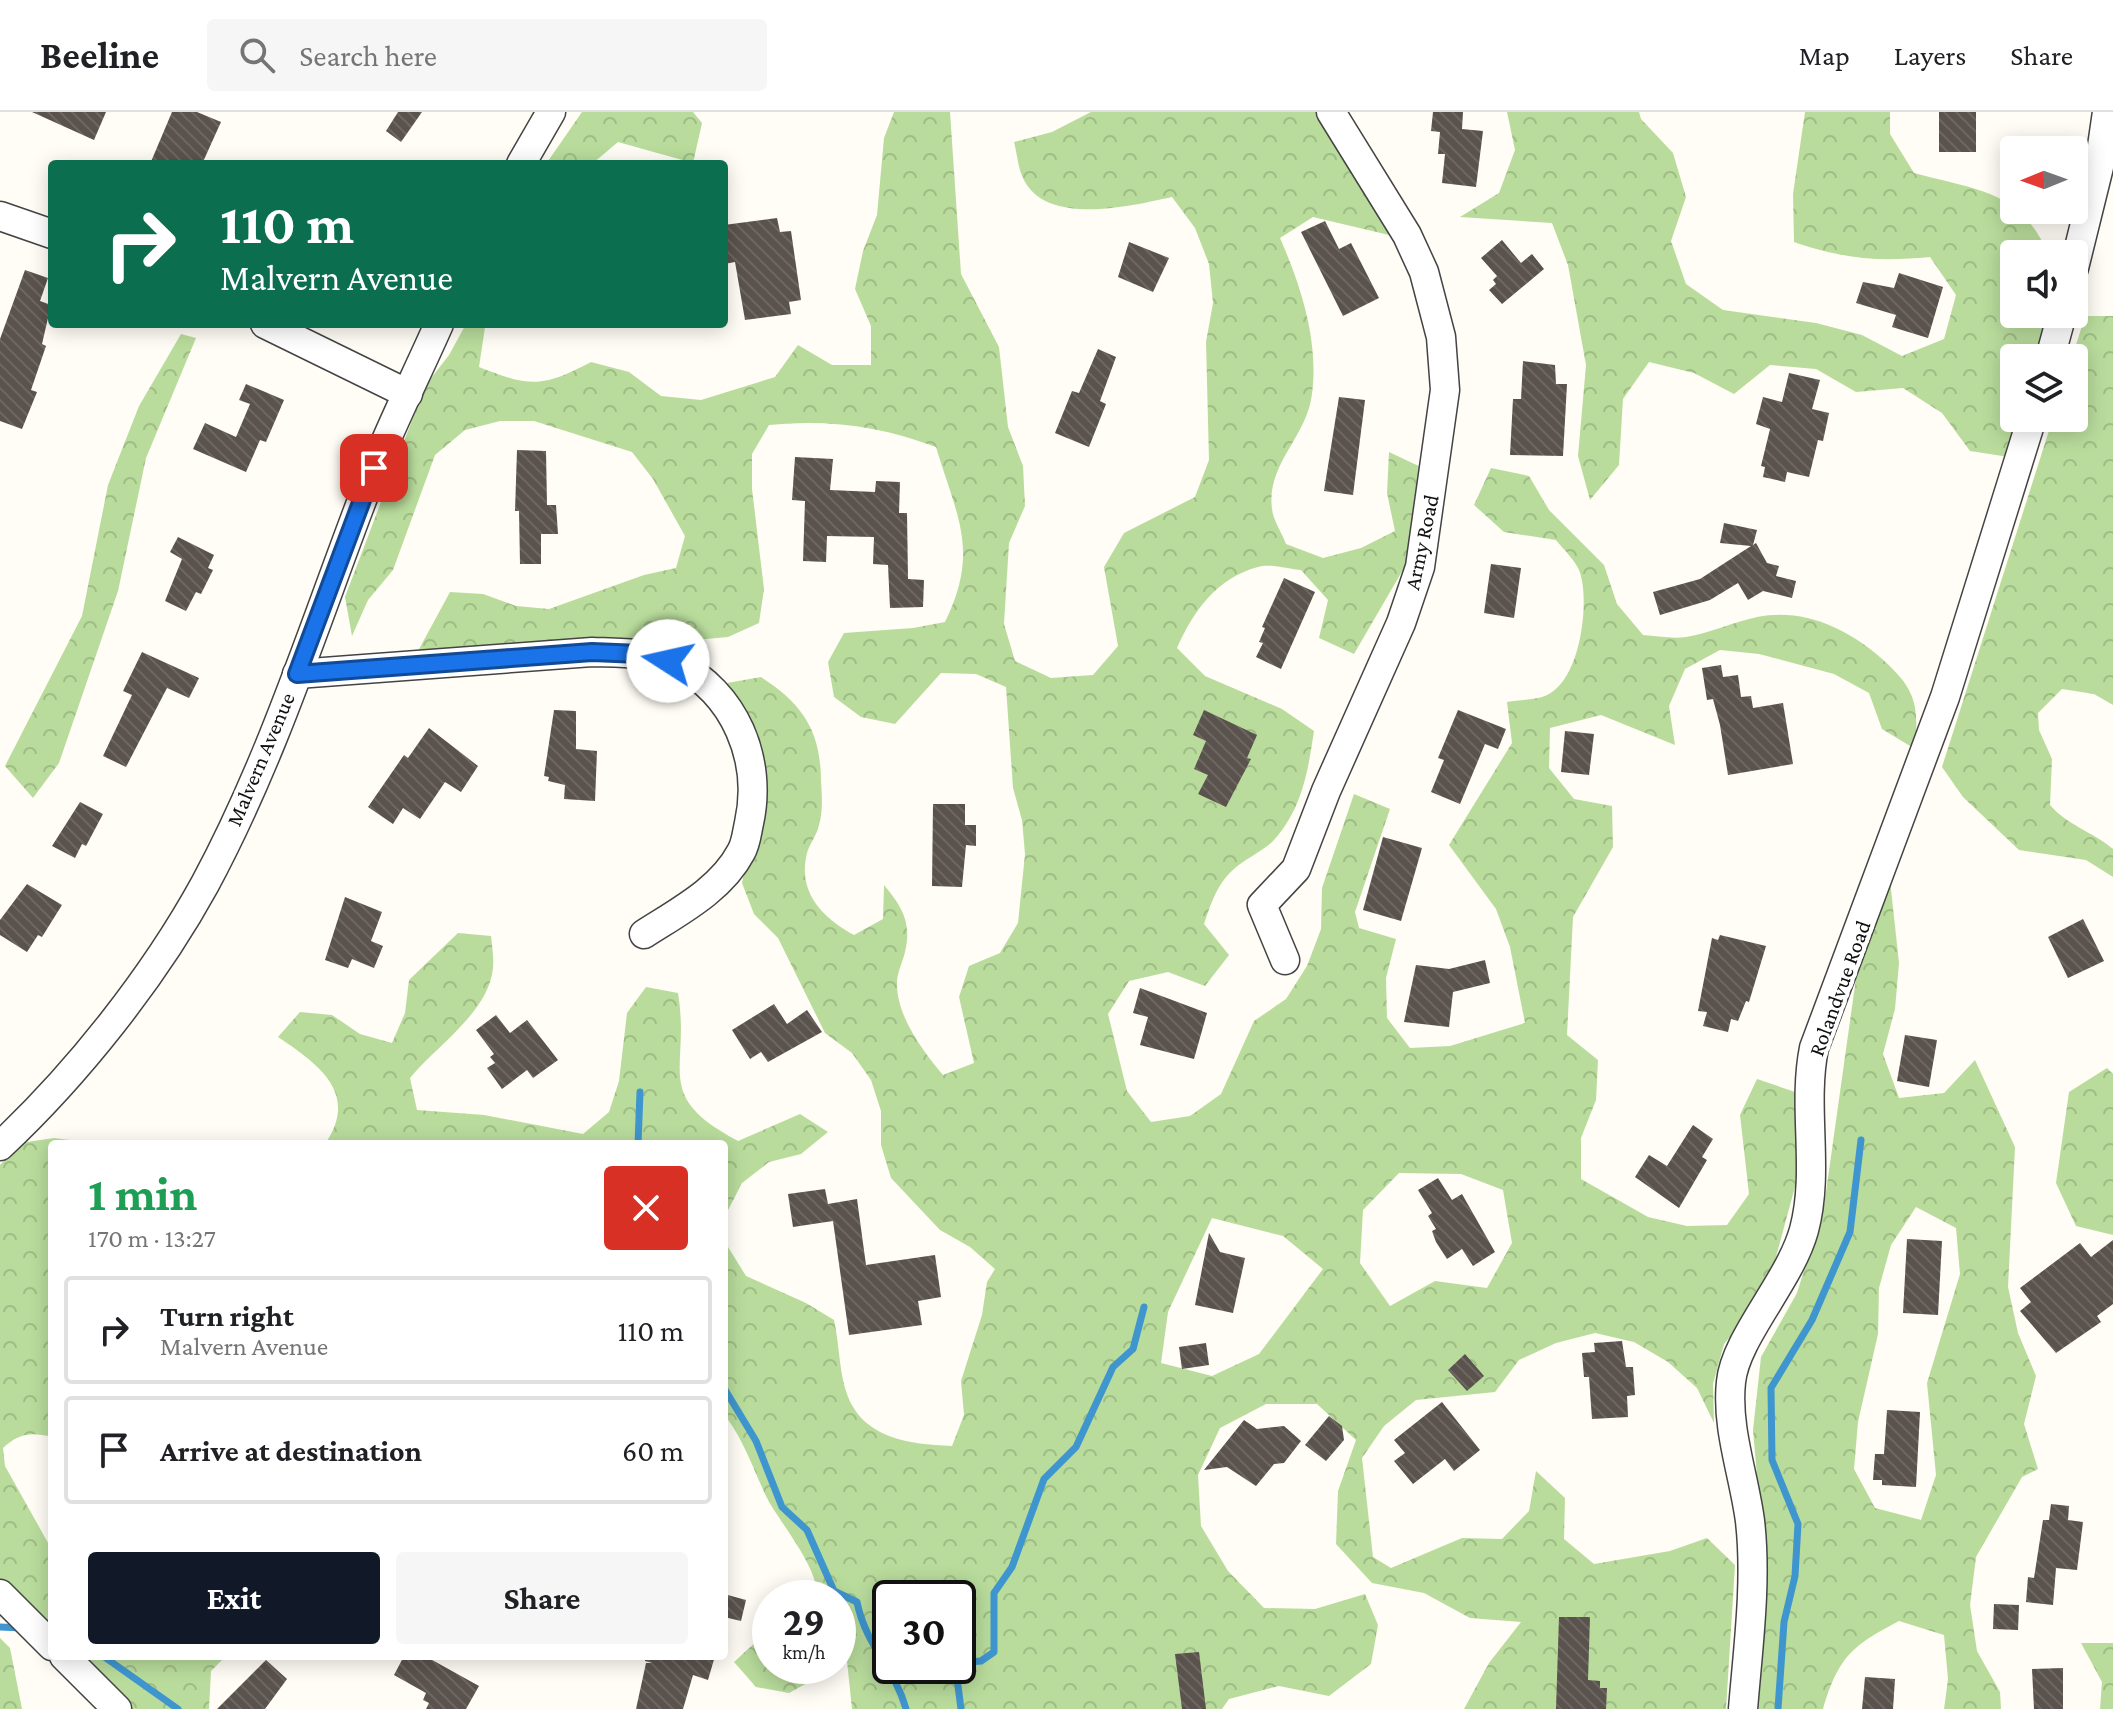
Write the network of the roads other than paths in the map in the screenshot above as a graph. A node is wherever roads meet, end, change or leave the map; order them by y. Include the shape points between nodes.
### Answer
1 (551, 112) edge
2 (1331, 112) edge
3 (2107, 112) edge
4 (523, 160) edge
5 (0, 216) edge
6 (48, 233) edge
7 (2081, 240) edge
8 (273, 328) edge
9 (437, 328) edge
10 (408, 394) junction
11 (2028, 432) edge
12 (297, 674) junction
13 (644, 934) dead end
14 (1285, 960) dead end
15 (0, 1146) edge
16 (8, 1602) edge
17 (48, 1641) edge
18 (67, 1660) edge
19 (117, 1709) edge
20 (1743, 1709) edge

1 - 4 street
2 - 14 street, Army Road via 1424,272 1443,345 1445,390 1420,567 1401,623 1296,869 1262,905
3 - 7 street
5 - 6 street
8 - 10 street
9 - 10 street, Malvern Avenue
10 - 12 street, Malvern Avenue via 374,468
11 - 20 street, Rolandvue Road via 1935,726 1814,1048 1809,1074 1810,1203 1803,1234 1789,1271 1736,1358 1732,1408 1750,1521
12 - 13 street via 592,652 640,654 673,662 695,675 733,714 744,738 753,774 751,811 743,851 725,876
12 - 15 street, Malvern Avenue via 205,884 150,972 69,1073
16 - 17 street
18 - 19 street

